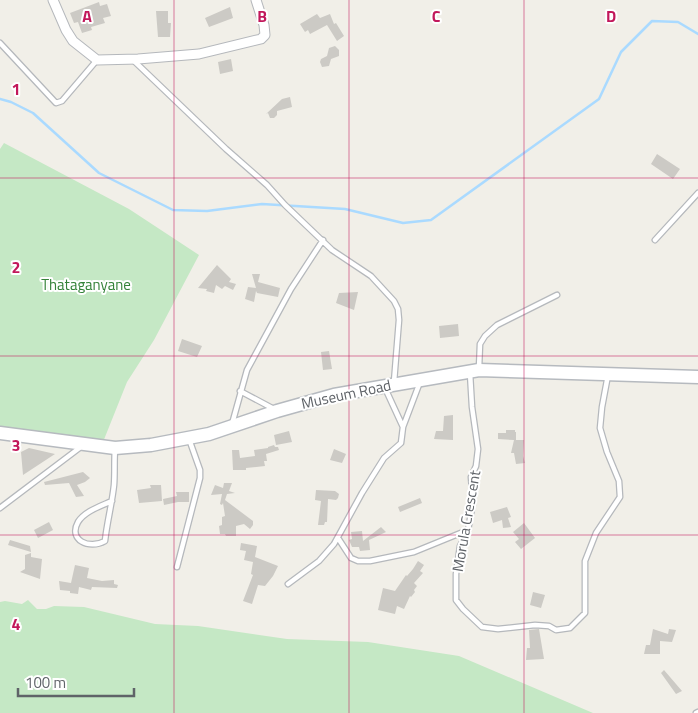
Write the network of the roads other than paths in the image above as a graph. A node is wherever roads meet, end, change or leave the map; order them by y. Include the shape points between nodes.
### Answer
1 (53, 0) edge
2 (256, 0) edge
3 (0, 43) edge
4 (132, 59) junction
5 (97, 60) junction
6 (698, 193) edge
7 (323, 240) junction
8 (655, 240) dead end
9 (557, 295) dead end
10 (474, 370) junction
11 (609, 373) junction
12 (698, 377) edge
13 (422, 378) junction
14 (389, 385) junction
15 (240, 391) junction
16 (277, 411) junction
17 (404, 427) junction
18 (231, 428) junction
19 (0, 433) edge
20 (188, 439) junction
21 (84, 445) junction
22 (115, 448) junction
23 (112, 501) junction
24 (0, 508) edge
25 (468, 530) junction
26 (338, 538) junction
27 (177, 567) dead end
28 (288, 584) dead end

1 - 5 street via 73,41
2 - 4 street via 264,25 265,35 261,39 199,54
3 - 5 lane via 56,102 62,101
4 - 5 street
4 - 7 lane
6 - 8 lane
7 - 14 lane via 371,276 398,309
7 - 15 lane via 291,289 247,370
9 - 10 lane, Morula Crescent via 503,321 485,336
10 - 11 street, Museum Road
10 - 13 street, Museum Road
10 - 25 lane, Morula Crescent via 472,407 478,449 471,477 473,503
11 - 12 street, Museum Road
11 - 25 lane, Morula Crescent via 600,428 619,481 620,497 596,534 585,561 584,613 570,628 556,630 535,625 498,629 478,625 456,596 460,546
13 - 14 street, Museum Road
13 - 17 lane
14 - 16 street, Museum Road via 334,395
14 - 17 lane
15 - 16 lane
15 - 18 lane
16 - 18 street, Museum Road
17 - 26 lane via 401,443 384,458
18 - 20 street, Museum Road
19 - 21 street, Museum Road
20 - 22 street, Museum Road
20 - 27 lane via 200,478
21 - 22 street, Museum Road
21 - 24 lane
22 - 23 lane
23 - 23 lane via 86,513 78,521 75,530 78,539 97,545 105,541
25 - 26 lane via 414,552 370,561 351,558
26 - 28 lane via 319,560

